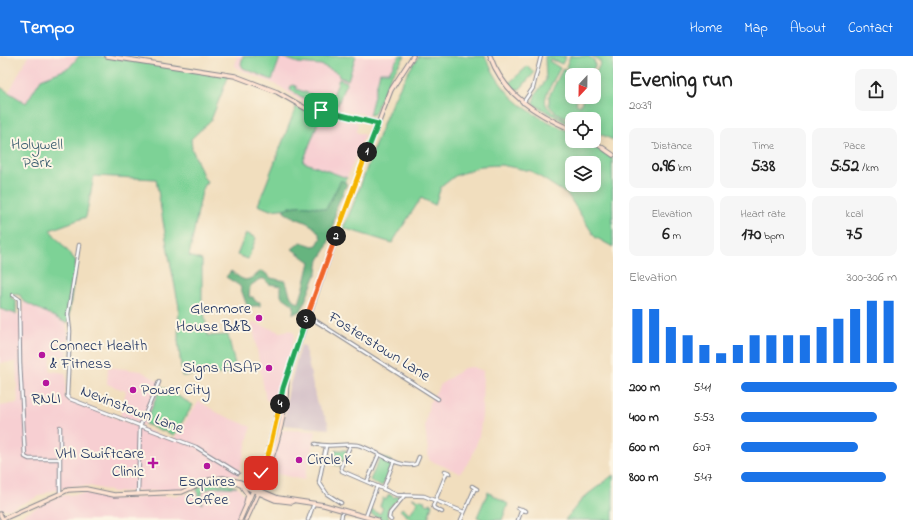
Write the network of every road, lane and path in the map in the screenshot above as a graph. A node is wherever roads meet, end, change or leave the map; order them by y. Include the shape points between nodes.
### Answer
1 (107, 56) edge
2 (413, 56) edge
3 (490, 56) edge
4 (542, 56) edge
5 (523, 103) junction
6 (378, 124) junction
7 (565, 127) edge
8 (601, 147) edge
9 (613, 155) edge
10 (79, 245) dead end
11 (13, 296) dead end
12 (307, 316) junction
13 (287, 376) junction
14 (159, 382) dead end
15 (438, 399) dead end
16 (140, 426) junction
17 (60, 427) dead end
18 (315, 444) dead end
19 (350, 446) junction
20 (326, 447) junction
21 (379, 454) junction
22 (419, 457) dead end
23 (60, 459) junction
24 (394, 461) junction
25 (447, 472) dead end
26 (238, 473) dead end
27 (232, 480) junction
28 (368, 482) junction
29 (239, 484) junction
30 (377, 486) junction
31 (475, 488) dead end
32 (383, 489) junction
33 (254, 490) junction
34 (60, 492) junction
35 (259, 492) junction
36 (138, 494) junction
37 (405, 495) junction
38 (436, 500) junction
39 (314, 503) junction
40 (341, 503) dead end
41 (245, 508) junction
42 (518, 508) dead end
43 (442, 512) dead end
44 (464, 512) junction
45 (0, 514) edge
46 (342, 514) dead end
47 (366, 516) junction
48 (3, 519) edge
49 (240, 520) edge
50 (246, 520) edge
51 (308, 520) edge
52 (341, 520) edge
53 (377, 520) edge
54 (391, 520) edge
55 (461, 520) edge
56 (518, 520) edge

1 - 6 street via 236,76 277,92 305,108
2 - 6 street via 392,90
3 - 5 street via 502,80
4 - 5 street via 533,88
5 - 7 street via 543,117
6 - 12 street
8 - 9 street
10 - 16 street, Nevinstown Lane via 68,314 70,331 67,396
11 - 23 street via 19,298 25,457
12 - 13 street
12 - 15 street, Fosterstown Lane
13 - 33 street via 269,452
13 - 35 street via 287,389 275,448
14 - 16 street
16 - 26 street, Nevinstown Lane via 203,450
16 - 36 street
17 - 23 street
18 - 20 street
19 - 20 street
19 - 21 street via 358,445
19 - 28 street via 341,469
20 - 40 street via 319,482 327,494
21 - 24 street
21 - 28 street
22 - 24 street via 414,465
23 - 34 street
24 - 32 street
25 - 38 street
27 - 29 street
27 - 33 street
27 - 36 street via 212,479 182,492
28 - 30 street
29 - 33 street
29 - 41 street via 247,493
30 - 32 street
30 - 47 street
31 - 44 street
32 - 37 street via 397,495
33 - 35 street
33 - 41 street
34 - 36 street via 83,489 110,495
34 - 48 street
35 - 39 street via 280,501
35 - 50 street
37 - 38 street via 424,496
37 - 54 street via 390,513
38 - 43 street via 433,508
38 - 44 street
39 - 47 street
39 - 51 street
41 - 49 street
42 - 56 street via 524,510
44 - 55 street
45 - 48 street
46 - 52 street
47 - 53 street

